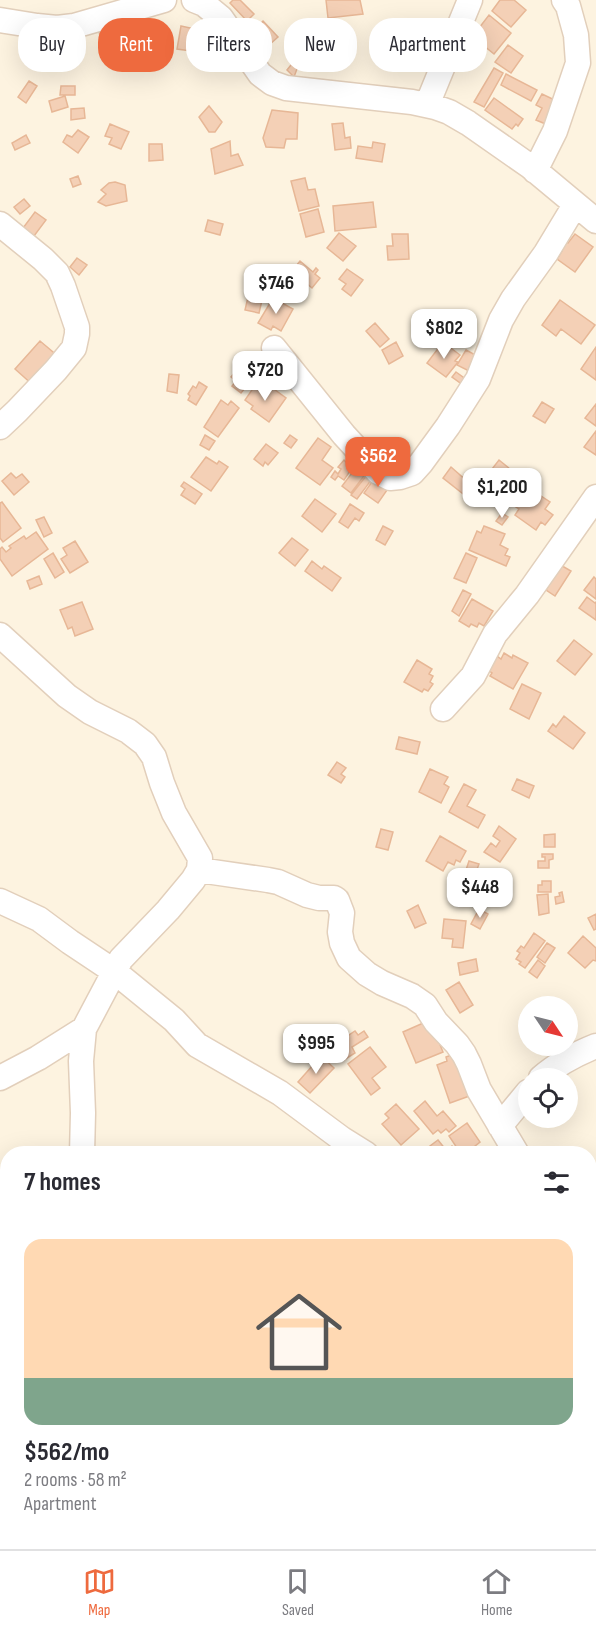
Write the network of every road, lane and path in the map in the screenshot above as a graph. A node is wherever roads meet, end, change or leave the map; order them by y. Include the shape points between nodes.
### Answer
1 (164, 0) edge
2 (470, 0) edge
3 (564, 0) edge
4 (203, 1) edge
5 (0, 20) edge
6 (427, 105) junction
7 (535, 171) junction
8 (575, 205) junction
9 (596, 221) edge
10 (0, 224) edge
11 (274, 348) dead end
12 (0, 427) edge
13 (596, 497) edge
14 (0, 635) edge
15 (443, 709) dead end
16 (199, 870) junction
17 (0, 901) edge
18 (115, 972) junction
19 (84, 1029) junction
20 (596, 1046) edge
21 (554, 1068) edge
22 (0, 1078) edge
23 (518, 1104) edge
24 (500, 1126) junction
25 (82, 1146) edge
26 (353, 1146) edge
27 (512, 1146) edge

1 - 5 street via 74,26 57,28
2 - 6 street
3 - 7 street via 576,35 578,63 555,131
4 - 6 street via 221,18 260,74 272,82 286,88
6 - 7 street via 468,123
7 - 8 street
8 - 9 street
8 - 11 street via 501,320 478,379 422,464 412,473 390,478 378,472
10 - 12 street via 57,273 77,334 74,348 56,370
13 - 15 street via 495,634 473,676
14 - 16 street via 67,696 145,744 154,757 174,813 200,858
16 - 18 street via 168,910 121,959
16 - 24 street via 278,882 307,895 337,900 342,913 342,943 349,958 367,974 425,1005 464,1054
17 - 18 street via 39,919
18 - 19 street
18 - 26 street via 174,1020 197,1045 279,1093
19 - 22 street
19 - 25 street
20 - 21 street
23 - 24 street
24 - 27 street

